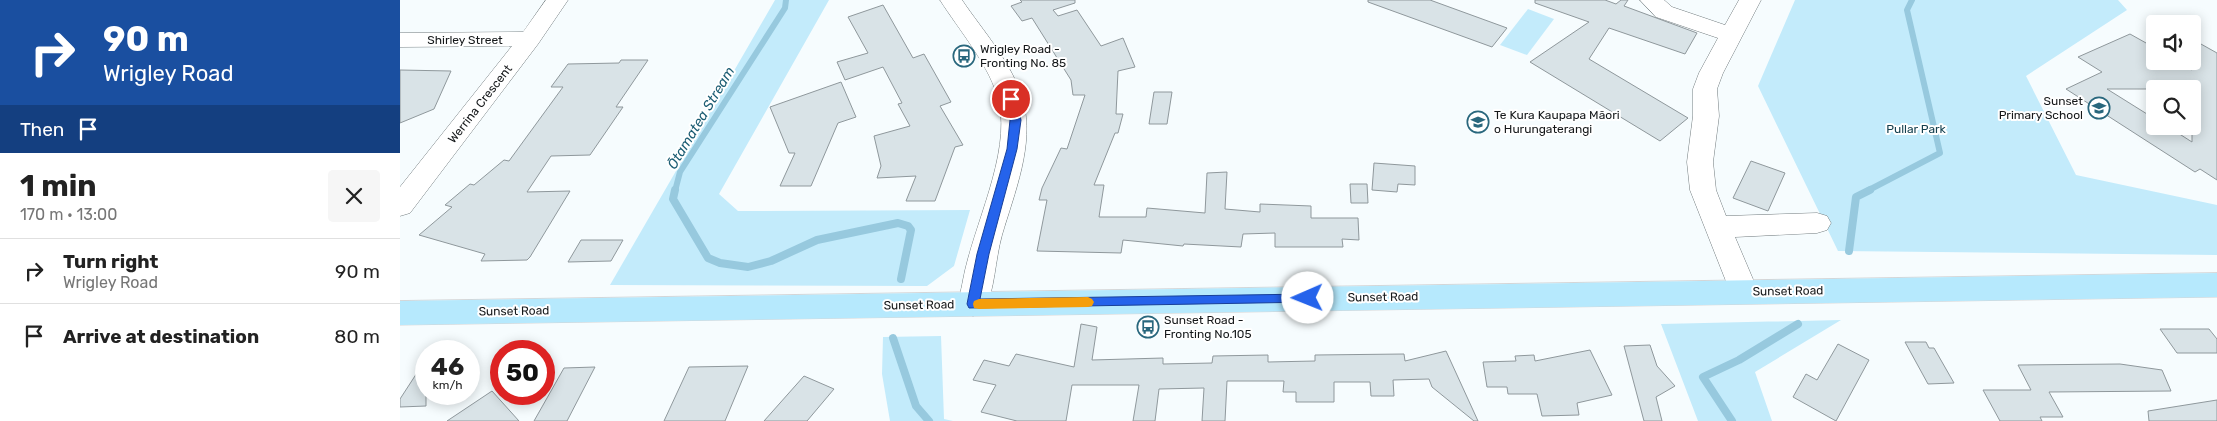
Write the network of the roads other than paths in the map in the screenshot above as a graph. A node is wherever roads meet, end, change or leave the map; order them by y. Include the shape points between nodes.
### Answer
1 (557, 0) edge
2 (951, 0) edge
3 (1651, 0) edge
4 (1750, 0) edge
5 (1732, 35) junction
6 (530, 39) junction
7 (400, 40) edge
8 (400, 206) edge
9 (1817, 224) dead end
10 (1717, 227) junction
11 (2217, 285) edge
12 (1742, 291) junction
13 (973, 304) junction
14 (400, 313) edge

1 - 6 street, Werrina Crescent
2 - 13 street via 999,75 1011,99 1016,120 1012,149 983,254
3 - 5 street via 1664,12
4 - 5 street
5 - 10 street via 1711,73 1704,96 1706,116 1701,178
6 - 7 street, Shirley Street
6 - 8 street, Werrina Crescent
9 - 10 street
10 - 12 street
11 - 12 main road, Sunset Road
12 - 13 main road, Sunset Road
13 - 14 main road, Sunset Road

